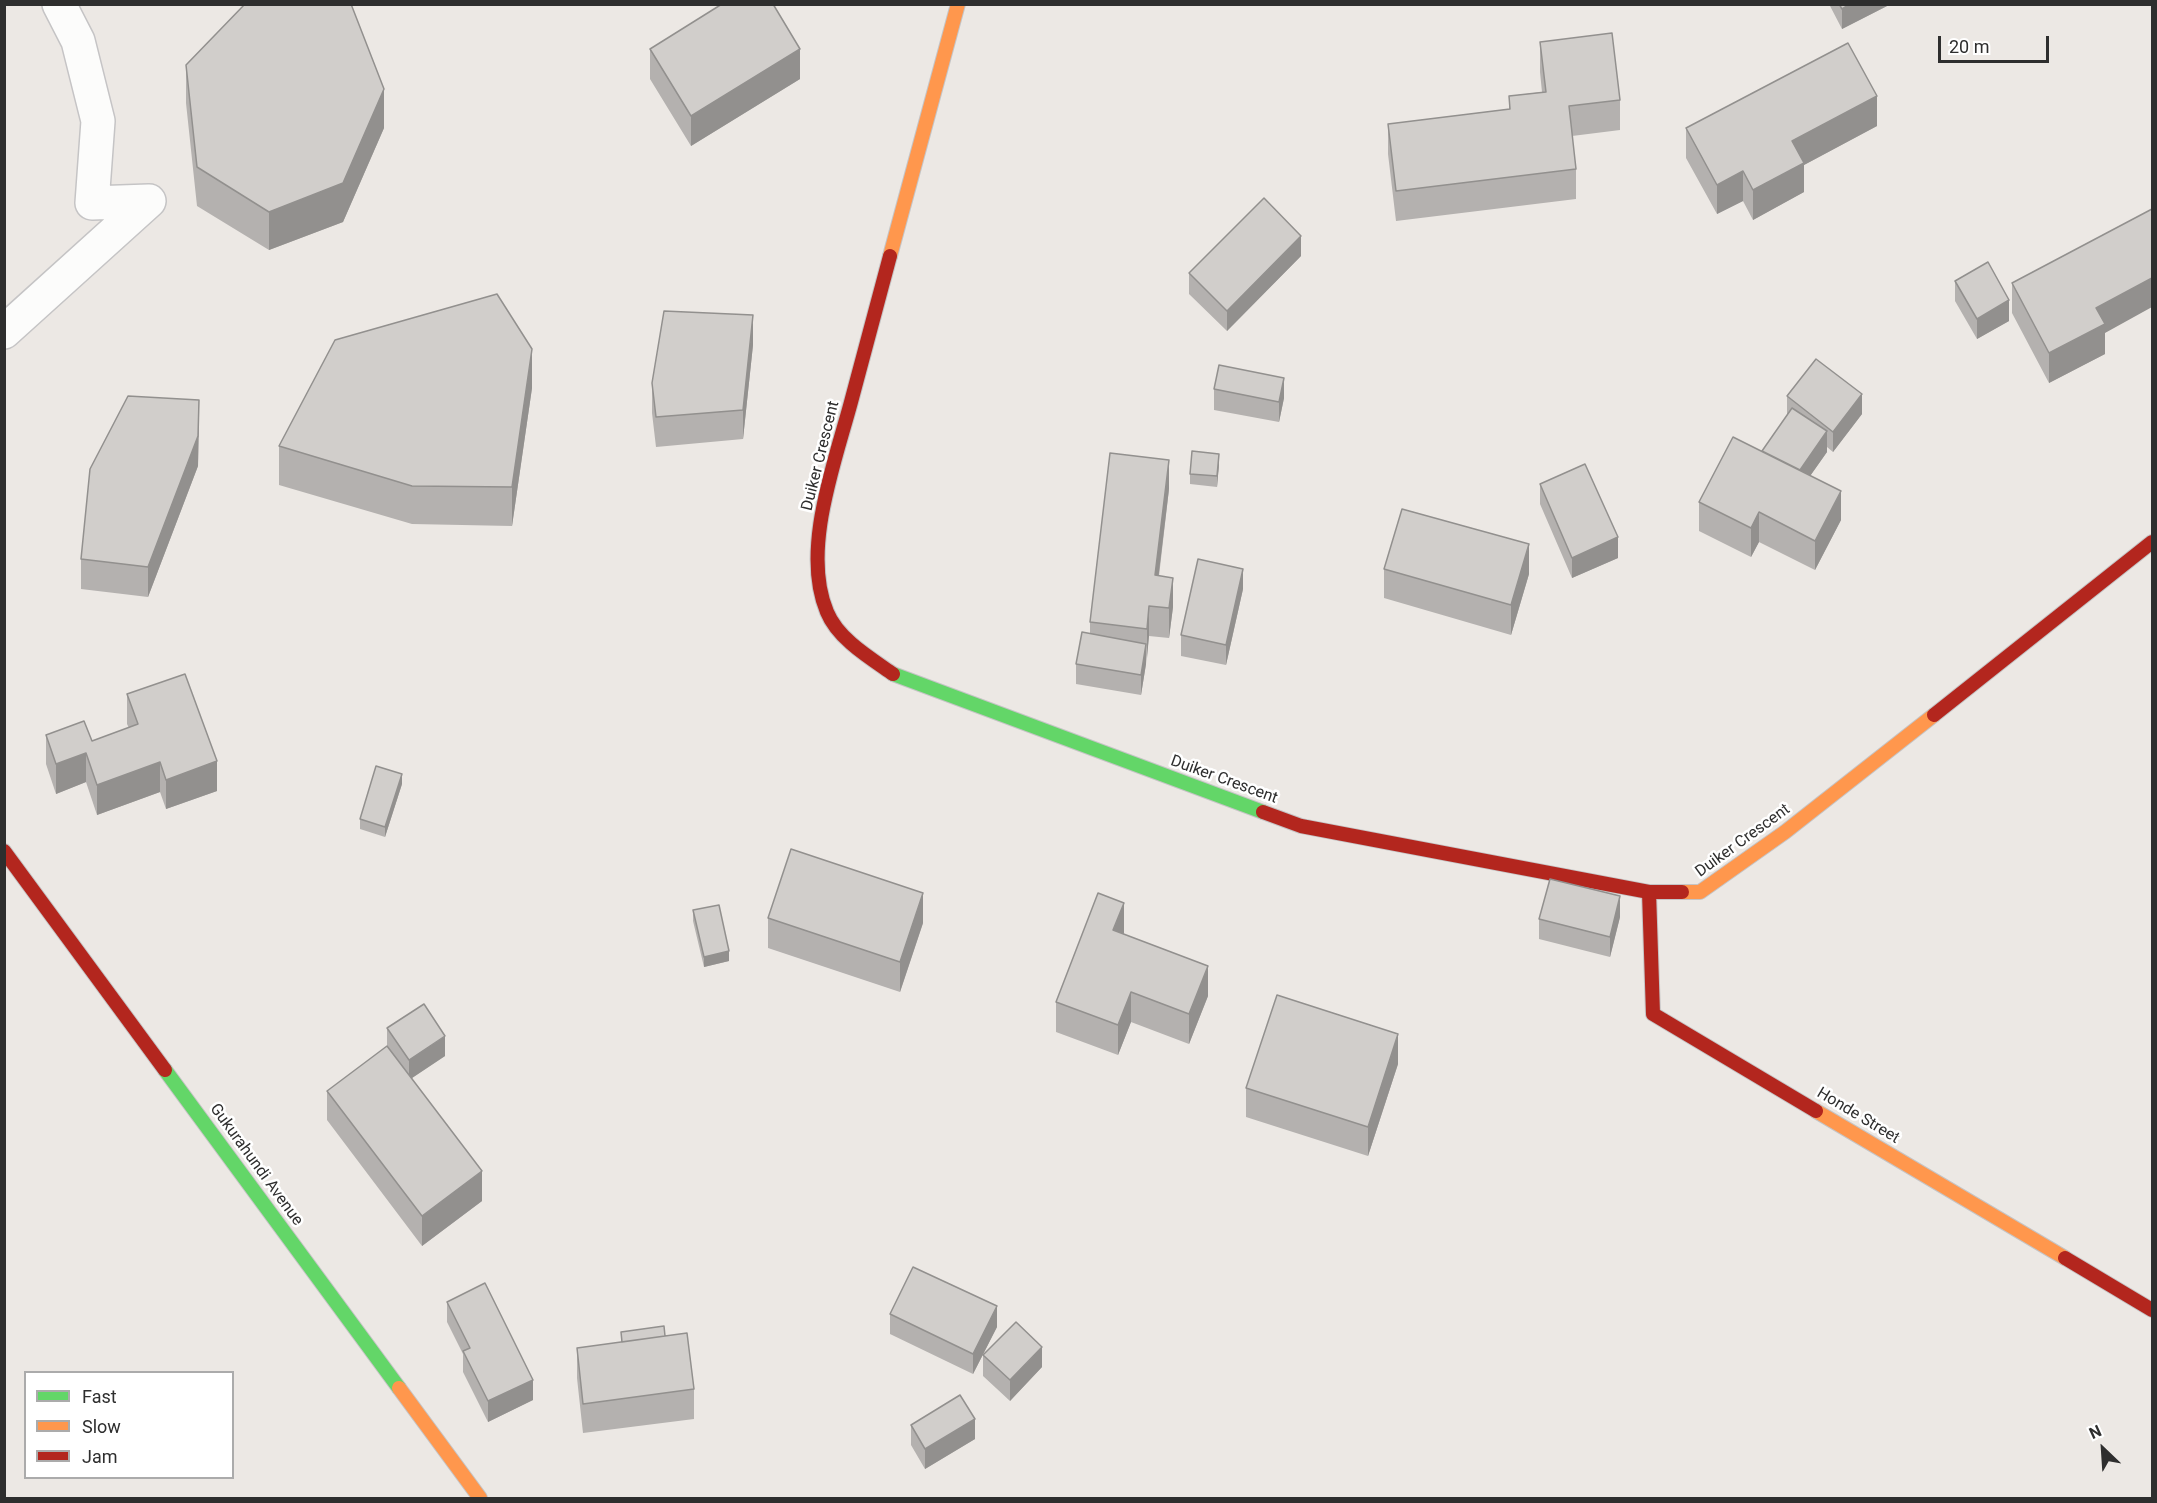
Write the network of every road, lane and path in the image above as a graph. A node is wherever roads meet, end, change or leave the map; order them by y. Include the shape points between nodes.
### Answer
1 (59, 4) edge
2 (958, 4) edge
3 (4, 332) edge
4 (2152, 542) edge
5 (4, 851) edge
6 (1649, 892) junction
7 (2152, 1310) edge
8 (480, 1498) edge

1 - 3 street via 78,41 98,121 92,203 149,201
2 - 6 street, Duiker Crescent via 823,507 818,563 827,614 857,650 898,677 1301,826
4 - 6 street, Duiker Crescent via 1785,832 1700,892
5 - 8 street, Gukurahundi Avenue
6 - 7 street, Honde Street via 1653,1014

